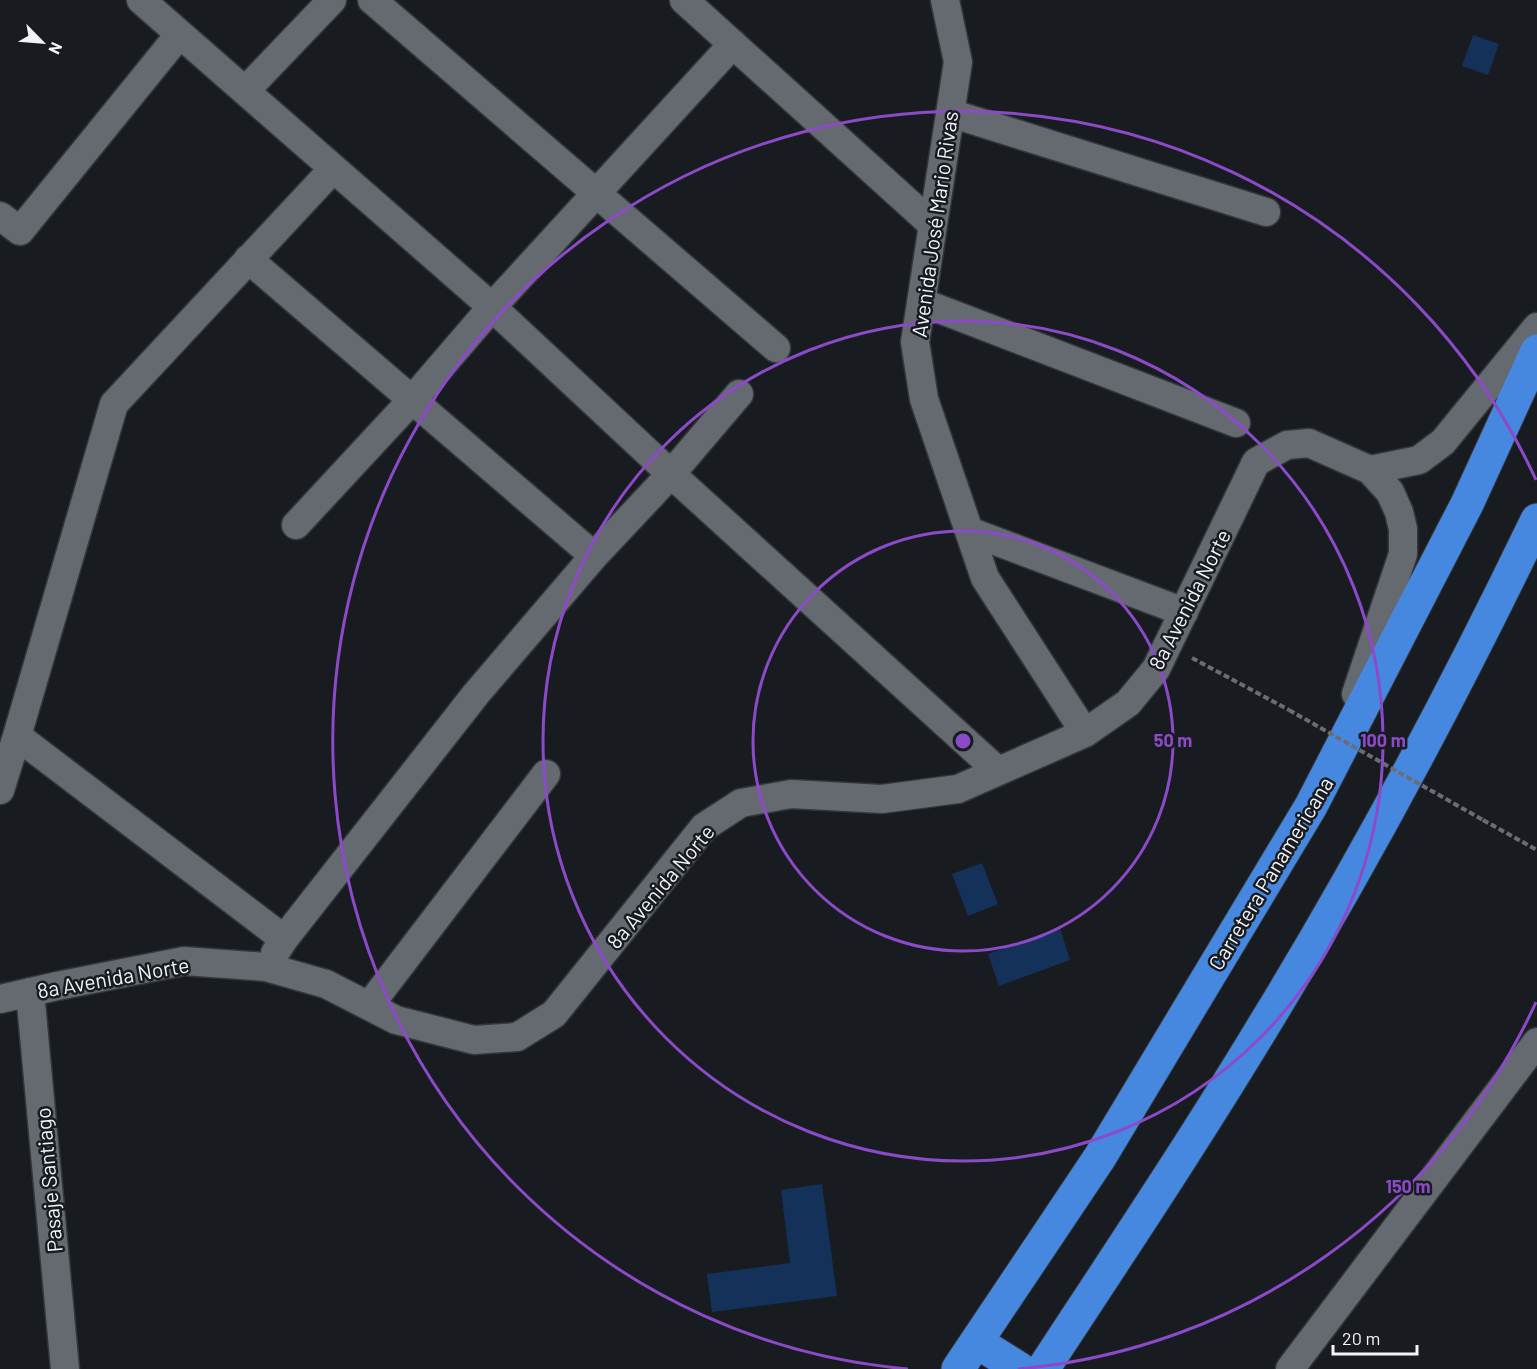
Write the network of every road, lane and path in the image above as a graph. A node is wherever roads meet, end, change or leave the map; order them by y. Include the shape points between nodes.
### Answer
1 (141, 0) edge
2 (332, 0) edge
3 (372, 0) edge
4 (684, 0) edge
5 (945, 0) edge
6 (179, 35) junction
7 (733, 44) junction
8 (246, 91) junction
9 (950, 113) junction
10 (333, 169) junction
11 (597, 194) junction
12 (1266, 212) dead end
13 (0, 216) edge
14 (933, 225) junction
15 (248, 259) junction
16 (921, 302) junction
17 (492, 308) junction
18 (1537, 327) edge
19 (776, 348) dead end
20 (1537, 351) edge
21 (739, 394) dead end
22 (412, 400) junction
23 (1236, 423) dead end
24 (1370, 470) junction
25 (671, 474) junction
26 (1537, 520) edge
27 (296, 525) dead end
28 (969, 531) junction
29 (594, 556) junction
30 (1525, 565) edge
31 (1184, 612) junction
32 (1168, 646) junction
33 (1085, 733) junction
34 (18, 736) junction
35 (998, 771) junction
36 (546, 774) dead end
37 (1328, 777) junction
38 (0, 790) edge
39 (1537, 850) edge
40 (284, 939) junction
41 (266, 967) junction
42 (30, 992) junction
43 (0, 999) edge
44 (369, 1006) junction
45 (1537, 1042) edge
46 (977, 1342) junction
47 (65, 1369) edge
48 (958, 1369) edge
49 (1020, 1369) edge
50 (1043, 1369) edge
51 (1290, 1369) edge

1 - 6 street
2 - 8 street
3 - 11 street
4 - 7 street
5 - 9 street, Avenida José Mario Rivas via 958,62
6 - 8 street
6 - 13 street via 20,231
7 - 11 street
7 - 14 street
8 - 10 street
9 - 12 street
9 - 14 street, Avenida José Mario Rivas
10 - 15 street
10 - 17 street
11 - 17 street
11 - 19 street
14 - 16 street, Avenida José Mario Rivas
15 - 22 street
15 - 34 street via 114,404
16 - 23 street
16 - 28 street, Avenida José Mario Rivas via 915,342 924,399
17 - 22 street
17 - 25 street
18 - 24 street via 1433,450 1419,460
20 - 37 highway, Carretera Panamericana via 1467,504
21 - 25 street
22 - 27 street
22 - 29 street
24 - 31 street, 8a Avenida Norte via 1309,443 1287,445 1256,462
24 - 37 street, 8a Avenida Norte via 1390,492 1399,512 1403,554
25 - 29 street
25 - 35 street
26 - 30 highway
28 - 31 street
28 - 33 street, Avenida José Mario Rivas via 985,578
29 - 40 street via 476,694
30 - 50 highway via 1267,1021
31 - 32 street, 8a Avenida Norte
32 - 33 street, 8a Avenida Norte via 1156,669 1128,703
32 - 39 path, bridge
33 - 35 street, 8a Avenida Norte
34 - 38 street
34 - 40 street
35 - 44 street, 8a Avenida Norte via 958,789 882,799 791,794 741,803 704,827 554,1014 517,1037 474,1040 396,1020
36 - 44 street
37 - 46 highway, Carretera Panamericana via 1100,1157
40 - 41 street
41 - 42 street, 8a Avenida Norte via 184,961
41 - 44 street, 8a Avenida Norte via 326,984
42 - 43 street, 8a Avenida Norte
42 - 47 street, Pasaje Santiago
45 - 51 street
46 - 48 highway, Carretera Panamericana
46 - 49 highway

